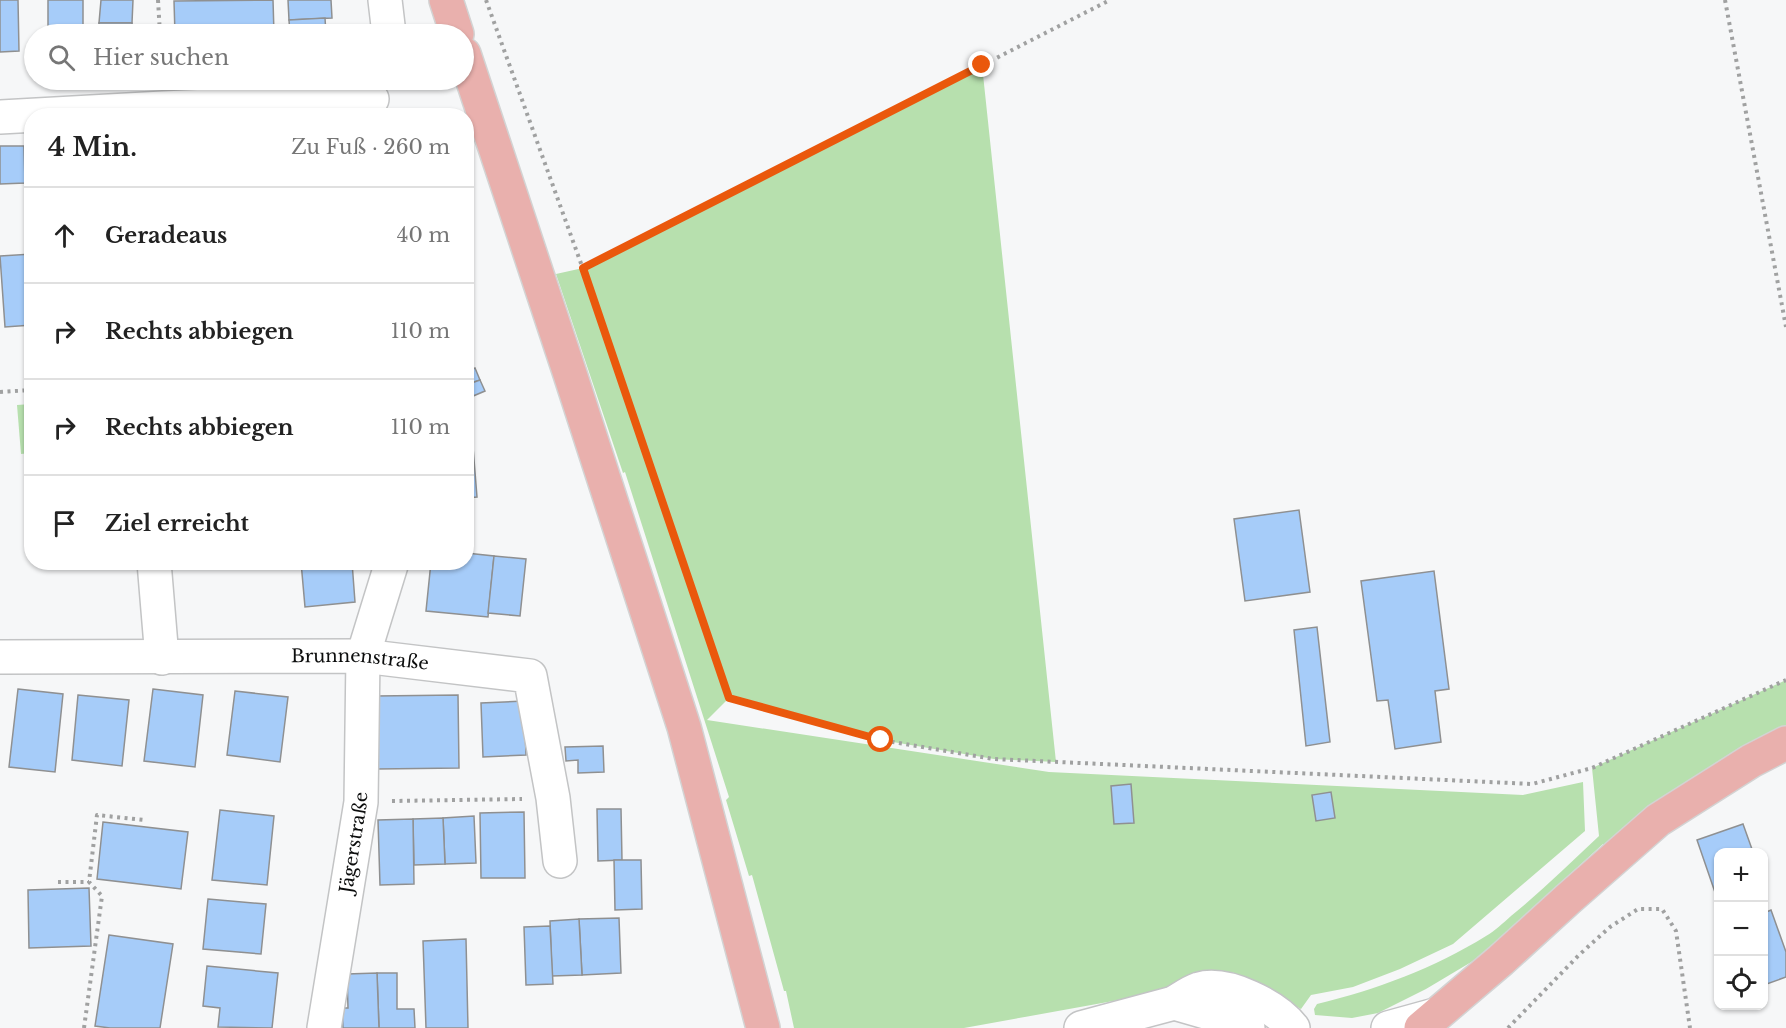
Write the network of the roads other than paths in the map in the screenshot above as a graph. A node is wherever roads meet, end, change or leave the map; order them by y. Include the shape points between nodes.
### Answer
1 (385, 0) edge
2 (446, 0) edge
3 (388, 24) edge
4 (454, 24) edge
5 (474, 84) edge
6 (376, 98) edge
7 (163, 108) edge
8 (24, 116) edge
9 (0, 117) edge
10 (155, 570) edge
11 (390, 570) edge
12 (363, 656) junction
13 (0, 657) edge
14 (162, 658) junction
15 (1786, 743) edge
16 (560, 861) dead end
17 (1174, 1003) junction
18 (759, 1012) edge
19 (1428, 1022) edge
20 (324, 1028) edge
21 (1081, 1028) edge
22 (1248, 1028) edge
23 (1293, 1028) edge
24 (1388, 1028) edge

1 - 3 street
2 - 4 main road
5 - 18 main road via 684,727
6 - 7 street
8 - 9 street
10 - 14 street
11 - 12 street, Jägerstraße
12 - 14 street, Brunnenstraße
12 - 16 street, Brunnenstraße via 530,676 553,798
12 - 20 street, Jägerstraße via 361,802
13 - 14 street, Brunnenstraße
15 - 19 main road via 1658,820
17 - 21 street
17 - 22 street
17 - 23 street via 1201,988 1223,988 1269,1007
19 - 24 street

